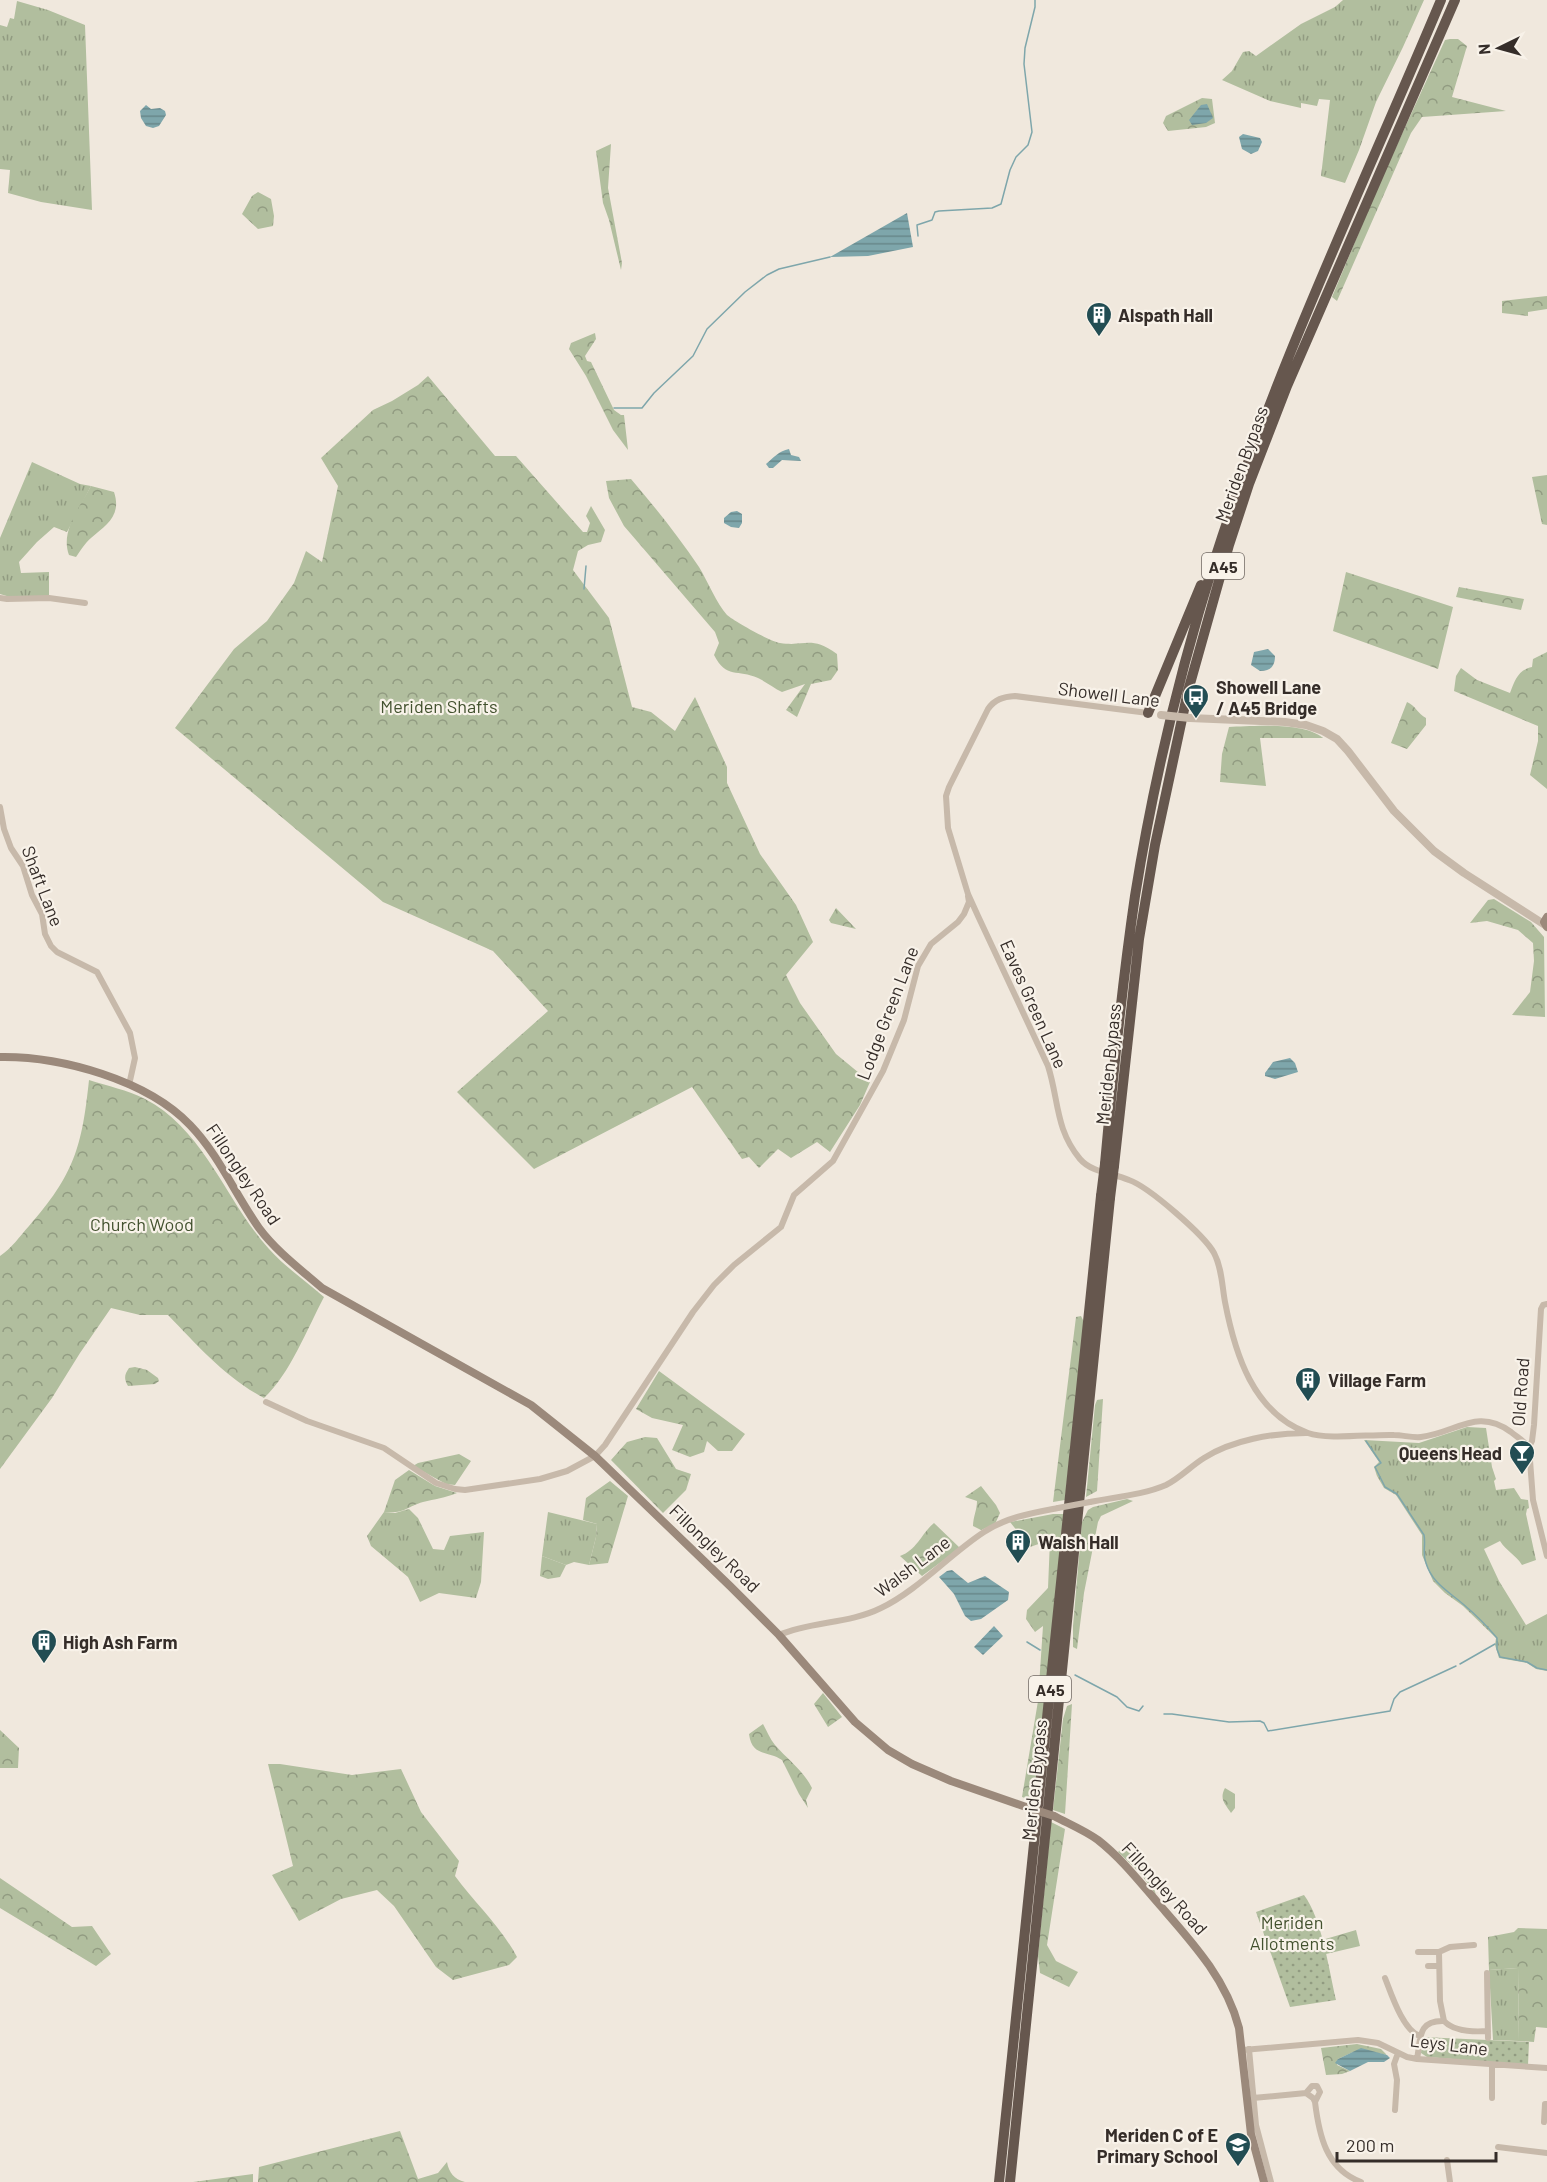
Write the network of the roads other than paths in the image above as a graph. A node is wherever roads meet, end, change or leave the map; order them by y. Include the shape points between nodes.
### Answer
1 (1441, 0) edge
2 (1455, 0) edge
3 (1215, 562) junction
4 (0, 597) edge
5 (85, 603) dead end
6 (1148, 713) junction
7 (0, 807) edge
8 (968, 894) junction
9 (964, 914) junction
10 (978, 916) junction
11 (1546, 924) edge
12 (0, 1057) edge
13 (129, 1085) junction
14 (1109, 1165) junction
15 (1105, 1197) junction
16 (1547, 1304) edge
17 (266, 1402) dead end
18 (1293, 1426) junction
19 (1288, 1433) junction
20 (1310, 1433) junction
21 (1528, 1447) junction
22 (595, 1456) junction
23 (1547, 1556) edge
24 (779, 1635) junction
25 (1474, 1945) dead end
26 (1418, 1952) dead end
27 (1439, 1952) junction
28 (1428, 1966) dead end
29 (1439, 1966) junction
30 (1487, 1973) dead end
31 (1385, 1978) dead end
32 (1392, 1994) junction
33 (1384, 1997) dead end
34 (1444, 2021) junction
35 (1420, 2036) junction
36 (1246, 2050) junction
37 (1398, 2053) junction
38 (1417, 2059) junction
39 (1492, 2065) junction
40 (1547, 2068) edge
41 (1305, 2092) junction
42 (1253, 2098) junction
43 (1492, 2098) dead end
44 (1315, 2102) junction
45 (1547, 2104) edge
46 (1395, 2110) dead end
47 (1544, 2122) dead end
48 (1497, 2146) dead end
49 (1547, 2153) edge
50 (1447, 2160) dead end
51 (999, 2182) edge
52 (1010, 2182) edge
53 (1264, 2182) edge
54 (1271, 2182) edge
55 (1361, 2182) edge
56 (1450, 2182) edge

1 - 3 highway, Meriden Bypass / A45 via 1280,378
2 - 14 highway, Meriden Bypass / A45 via 1287,386 1226,557 1188,691 1155,845
3 - 6 highway via 1204,578
3 - 14 highway, Meriden Bypass / A45 via 1163,755 1136,894 1124,982
4 - 5 street
6 - 8 street, Showell Lane via 1015,696 993,702 946,796 948,828
6 - 11 street, Showell Lane, bridge via 1284,722 1323,731 1337,739 1394,811 1434,851
7 - 13 street, Shaft Lane via 4,830 23,866 51,946 97,972 130,1033 135,1058
8 - 9 street
8 - 10 street, Eaves Green Lane
9 - 10 street
9 - 22 street, Lodge Green Lane via 931,944 918,966 904,1020 883,1071 833,1161 794,1194 782,1227 714,1285
10 - 18 street, Eaves Green Lane via 1048,1066 1064,1136 1080,1160 1143,1186 1213,1251 1219,1263 1232,1337 1252,1385 1268,1408
12 - 13 main road, Fillongley Road via 24,1057 77,1067
13 - 22 main road, Fillongley Road via 171,1107 191,1126 259,1228 322,1288 531,1405
14 - 15 highway, Meriden Bypass / A45, bridge
15 - 51 highway, Meriden Bypass / A45
15 - 52 highway, Meriden Bypass / A45
16 - 21 street, Old Road via 1541,1309 1534,1425
17 - 22 street via 384,1448 436,1483 456,1489 540,1479 567,1471
18 - 19 street
18 - 20 street, Eaves Green Lane
19 - 20 street
19 - 24 street, Walsh Lane, bridge via 1225,1448 1168,1484 1147,1491 1015,1517 986,1531 897,1600 851,1619
20 - 21 street, Eaves Green Lane via 1419,1437 1486,1421 1508,1430
21 - 23 street, Old Road via 1533,1500
22 - 24 main road, Fillongley Road
24 - 36 main road, Fillongley Road, bridge via 855,1722 888,1750 951,1781 1054,1816 1086,1832 1114,1854 1222,1983
25 - 27 street
26 - 27 street
27 - 29 street
28 - 29 street
29 - 34 street
30 - 34 street via 1488,2034 1448,2026
31 - 32 street
32 - 33 street
32 - 35 street via 1406,2025
34 - 35 street via 1429,2023
35 - 38 street
36 - 37 street, Leys Lane via 1359,2040 1378,2043
36 - 42 street, Fillongley Road
36 - 53 main road, Fillongley Road via 1251,2134
37 - 38 street, Leys Lane
37 - 46 street via 1394,2064 1398,2102
38 - 39 street, Leys Lane
39 - 40 street, Leys Lane
39 - 43 street
41 - 42 street
41 - 44 street
41 - 44 street via 1317,2086 1320,2092
42 - 54 street, Fillongley Road
44 - 55 street via 1324,2147 1345,2174
45 - 47 street
48 - 49 street
50 - 56 street

